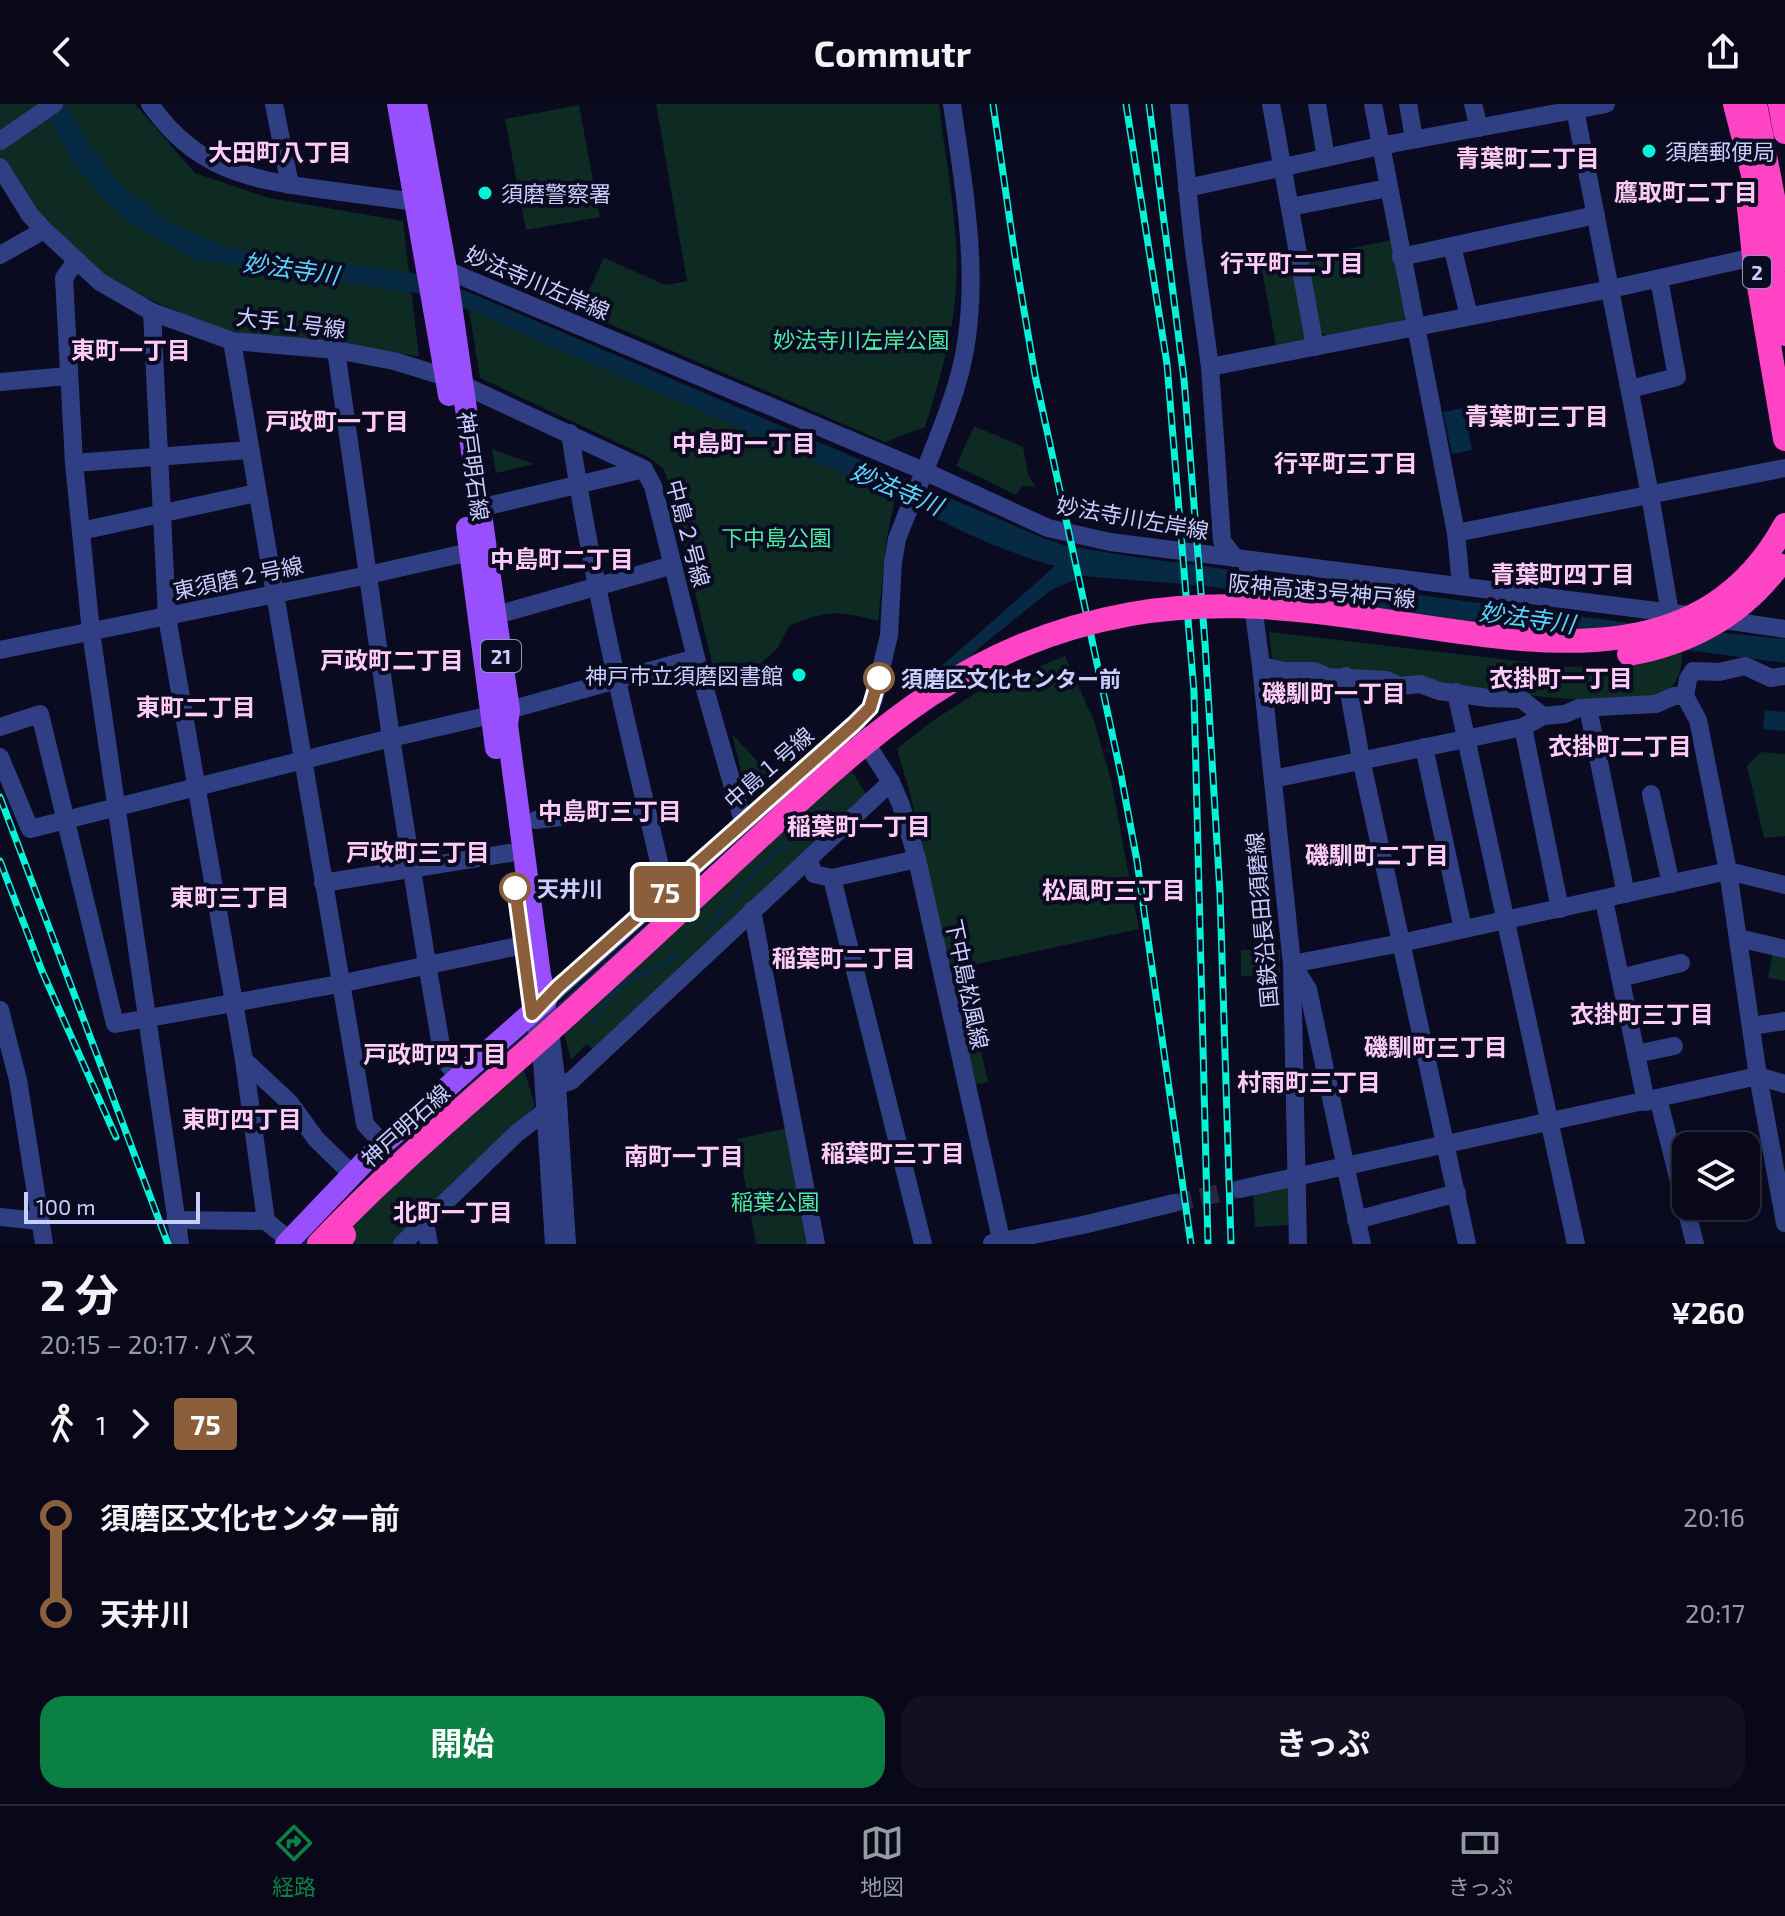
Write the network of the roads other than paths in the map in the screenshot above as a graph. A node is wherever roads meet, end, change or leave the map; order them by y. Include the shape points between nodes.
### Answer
1 (54, 104) edge
2 (150, 104) edge
3 (274, 104) edge
4 (398, 104) edge
5 (416, 104) edge
6 (952, 104) edge
7 (1271, 104) edge
8 (1317, 104) edge
9 (1373, 104) edge
10 (1408, 104) edge
11 (1473, 104) edge
12 (1606, 104) edge
13 (1736, 104) edge
14 (1755, 104) edge
15 (1768, 104) edge
16 (1780, 104) edge
17 (1185, 105) edge
18 (1575, 107) edge
19 (1479, 128) junction
20 (1785, 132) edge
21 (1414, 139) junction
22 (0, 141) edge
23 (1380, 146) junction
24 (1326, 158) junction
25 (0, 167) edge
26 (1283, 168) junction
27 (1782, 168) edge
28 (290, 185) junction
29 (1187, 188) junction
30 (1388, 188) junction
31 (1785, 190) edge
32 (416, 202) junction
33 (1290, 207) junction
34 (1596, 215) junction
35 (44, 230) junction
36 (1452, 246) junction
37 (0, 255) edge
38 (1401, 257) junction
39 (1754, 257) junction
40 (1785, 259) edge
41 (76, 261) junction
42 (438, 275) junction
43 (1659, 279) junction
44 (1611, 289) junction
45 (152, 312) junction
46 (1469, 316) junction
47 (1415, 326) junction
48 (1785, 334) edge
49 (232, 341) junction
50 (1315, 347) junction
51 (336, 350) junction
52 (1210, 367) junction
53 (68, 376) junction
54 (454, 381) junction
55 (0, 382) edge
56 (1630, 389) junction
57 (570, 433) junction
58 (1785, 439) edge
59 (249, 450) junction
60 (157, 456) junction
61 (74, 463) junction
62 (1785, 468) edge
63 (644, 469) junction
64 (921, 478) junction
65 (578, 486) junction
66 (256, 493) junction
67 (1650, 495) junction
68 (479, 508) junction
69 (161, 514) junction
70 (1782, 524) edge
71 (81, 531) junction
72 (1456, 533) junction
73 (478, 550) junction
74 (1785, 557) edge
75 (1244, 563) junction
76 (673, 565) junction
77 (368, 575) junction
78 (598, 586) junction
79 (1461, 586) junction
80 (274, 594) junction
81 (507, 612) dead end
82 (1678, 614) junction
83 (167, 617) junction
84 (1785, 629) edge
85 (91, 632) junction
86 (0, 650) edge
87 (696, 658) junction
88 (1261, 666) junction
89 (1346, 676) junction
90 (1785, 676) edge
91 (617, 680) junction
92 (1456, 692) junction
93 (1685, 696) junction
94 (1588, 708) junction
95 (500, 712) junction
96 (1543, 716) junction
97 (0, 727) edge
98 (1523, 727) junction
99 (862, 737) junction
100 (391, 738) junction
101 (1466, 739) junction
102 (1424, 747) junction
103 (0, 757) edge
104 (1361, 759) junction
105 (303, 761) junction
106 (1273, 779) junction
107 (891, 782) junction
108 (196, 787) junction
109 (1651, 794) dead end
110 (118, 806) junction
111 (646, 806) junction
112 (66, 820) junction
113 (536, 820) dead end
114 (743, 822) junction
115 (510, 853) junction
116 (808, 859) junction
117 (917, 859) junction
118 (411, 867) junction
119 (1728, 871) junction
120 (832, 878) junction
121 (323, 883) junction
122 (1671, 884) junction
123 (1785, 885) edge
124 (666, 891) junction
125 (1626, 894) junction
126 (1604, 900) junction
127 (1560, 909) junction
128 (752, 910) junction
129 (1505, 920) junction
130 (1463, 929) junction
131 (1738, 938) junction
132 (1401, 943) junction
133 (523, 945) junction
134 (1785, 949) edge
135 (1681, 963) dead end
136 (427, 964) junction
137 (1292, 964) junction
138 (1620, 978) junction
139 (339, 984) junction
140 (234, 1002) junction
141 (0, 1010) edge
142 (146, 1017) junction
143 (1785, 1021) edge
144 (544, 1022) junction
145 (1751, 1026) junction
146 (1674, 1046) dead end
147 (1636, 1054) junction
148 (1322, 1056) junction
149 (244, 1060) junction
150 (1294, 1062) junction
151 (1758, 1076) junction
152 (9, 1077) edge
153 (458, 1078) junction
154 (1785, 1084) edge
155 (557, 1085) junction
156 (1652, 1100) junction
157 (547, 1110) junction
158 (1549, 1121) junction
159 (1447, 1144) junction
160 (380, 1152) junction
161 (1344, 1166) junction
162 (351, 1173) junction
163 (1297, 1175) junction
164 (396, 1182) dead end
165 (1240, 1189) tunnel mouth
166 (1457, 1193) junction
167 (1174, 1203) tunnel mouth
168 (0, 1217) edge
169 (175, 1220) junction
170 (1356, 1220) junction
171 (39, 1221) junction
172 (266, 1221) junction
173 (425, 1222) junction
174 (1785, 1223) edge
175 (1085, 1235) edge
176 (339, 1241) edge
177 (288, 1242) edge
178 (998, 1243) edge
179 (44, 1244) edge
180 (180, 1244) edge
181 (319, 1244) edge
182 (402, 1244) edge
183 (429, 1244) edge
184 (554, 1244) edge
185 (567, 1244) edge
186 (816, 1244) edge
187 (923, 1244) edge
188 (1298, 1244) edge
189 (1362, 1244) edge
190 (1467, 1244) edge
191 (1576, 1244) edge
192 (1695, 1244) edge

1 - 22 street
2 - 28 street via 182,142 218,166
3 - 28 street
4 - 32 main road, 神戸明石線 / 21
5 - 42 main road, 神戸明石線 / 21
6 - 64 street, 中島１号線 via 970,252 967,330 956,388
7 - 26 street
8 - 24 street
9 - 23 street
10 - 21 street
11 - 19 street
12 - 18 street
13 - 39 highway, 2
13 - 48 highway, bridge
14 - 40 highway
15 - 27 highway
16 - 20 highway
17 - 29 street
18 - 19 street
18 - 34 street
19 - 21 street
21 - 23 street
23 - 24 street
23 - 30 street
24 - 26 street
25 - 35 street, 大手１号線
26 - 29 street
26 - 33 street
27 - 31 highway
28 - 32 street
29 - 52 street
30 - 33 street
30 - 38 street
32 - 42 main road, 神戸明石線 / 21
33 - 50 street
34 - 36 street
34 - 44 street
35 - 37 street
35 - 41 street, 大手１号線
36 - 38 street
36 - 46 street
38 - 47 street
39 - 43 street
39 - 58 highway, 2
41 - 45 street, 大手１号線 via 100,282
41 - 53 street via 64,278
42 - 54 main road, 神戸明石線 / 21
42 - 64 street, 妙法寺川左岸線
43 - 44 street
43 - 56 street via 1677,377
44 - 46 street
44 - 56 street
45 - 49 street, 大手１号線
45 - 60 street
46 - 47 street
47 - 50 street
47 - 72 street
49 - 51 street, 大手１号線
49 - 59 street
50 - 52 street
51 - 54 street, 大手１号線 via 394,361
51 - 77 street
52 - 75 street via 1222,541
53 - 55 street
53 - 61 street
54 - 57 street, 中島２号線
54 - 68 main road, 神戸明石線 / 21
54 - 73 main road, 神戸明石線 / 21
56 - 67 street
57 - 63 street, 中島２号線
57 - 65 street
59 - 60 street
59 - 66 street
60 - 61 street
60 - 69 street
61 - 71 street
62 - 67 street
63 - 65 street
63 - 76 street, 中島２号線
64 - 75 street, 妙法寺川左岸線 via 1048,528
64 - 99 street, 中島１号線 via 897,539 889,635
65 - 68 street
65 - 78 street
66 - 69 street
66 - 80 street
67 - 72 street
67 - 82 street
68 - 73 main road, 神戸明石線 / 21
69 - 71 street
69 - 83 street
70 - 82 street via 1735,579
70 - 181 highway, 阪神高速3号神戸線, bridge via 1760,564 1721,601 1675,625 1625,639 1539,640 1260,607 1171,608 1087,625 967,670 834,768 376,1185
71 - 85 street
72 - 79 street
73 - 77 street, 東須磨２号線
73 - 95 main road, 神戸明石線 / 21
74 - 176 highway, 阪神高速3号神戸線, bridge via 1754,595 1714,626 1665,646 1620,655 1549,656 1307,626 1215,621 1175,623 1086,641 974,683 905,727 843,777 519,1068
75 - 79 street, 妙法寺川左岸線
75 - 88 street, 国鉄沿長田須磨線
76 - 78 street
76 - 87 street, 中島２号線
77 - 80 street, 東須磨２号線
77 - 100 street
78 - 81 street
78 - 91 street
79 - 82 street, 妙法寺川左岸線
80 - 83 street, 東須磨２号線
80 - 105 street
82 - 84 street, 妙法寺川左岸線
83 - 85 street, 東須磨２号線
83 - 108 street
85 - 86 street, 東須磨２号線
85 - 110 street
87 - 91 street
87 - 114 street, 中島２号線
88 - 89 street
88 - 106 street, 国鉄沿長田須磨線
89 - 92 street
89 - 104 street
90 - 93 street via 1771,678 1745,666 1719,672 1701,669 1688,679
91 - 95 street
91 - 111 street
92 - 96 street via 1521,699
92 - 101 street
93 - 94 street via 1656,704
93 - 119 street via 1698,720
94 - 96 street
94 - 125 street
95 - 100 street
95 - 115 main road, 神戸明石線 / 21
95 - 144 main road, 神戸明石線 / 21 via 507,725
96 - 98 street
97 - 112 street via 40,714
98 - 101 street
98 - 127 street
99 - 107 street, 下中島松風線
99 - 114 street, 中島１号線
100 - 105 street
100 - 118 street
101 - 102 street
101 - 129 street
102 - 104 street
102 - 130 street
103 - 112 street via 30,829
104 - 106 street
104 - 132 street
105 - 108 street
105 - 121 street
106 - 137 street, 国鉄沿長田須磨線
107 - 116 street
107 - 117 street, 下中島松風線
108 - 110 street
108 - 140 street
109 - 122 street
110 - 112 street
110 - 142 street
111 - 113 street
111 - 124 street
112 - 142 street via 115,1024
114 - 124 street, 中島１号線
115 - 118 street
115 - 133 main road, 神戸明石線 / 21
116 - 120 street via 814,874
116 - 128 street
117 - 120 street
117 - 178 street, 下中島松風線
118 - 121 street
118 - 136 street
119 - 122 street
119 - 123 street
119 - 131 street
120 - 187 street
121 - 139 street
122 - 125 street
124 - 144 street, 中島１号線
125 - 126 street
126 - 127 street
126 - 138 street
127 - 129 street
128 - 155 street via 571,1081
128 - 186 street
129 - 130 street
129 - 158 street
130 - 132 street
131 - 134 street
131 - 145 street
132 - 137 street
132 - 159 street
133 - 136 street
133 - 144 main road, 神戸明石線 / 21
135 - 138 street
136 - 139 street
136 - 153 street via 443,1057
137 - 148 street via 1308,989
137 - 150 street, 国鉄沿長田須磨線
138 - 147 street
139 - 140 street
139 - 160 street via 365,1124
140 - 142 street
140 - 149 street
141 - 152 street
142 - 169 street
143 - 145 street
144 - 153 main road, 神戸明石線
144 - 155 street
144 - 157 street
145 - 151 street
146 - 147 street
147 - 156 street
148 - 150 street
148 - 161 street
149 - 162 street
149 - 172 street
150 - 163 street, 国鉄沿長田須磨線
151 - 154 street
151 - 156 street
151 - 174 street
152 - 171 street
153 - 160 main road, 神戸明石線
155 - 185 street
156 - 158 street
156 - 192 street
157 - 173 street
157 - 184 street
158 - 159 street
158 - 191 street
159 - 161 street
159 - 166 street
160 - 162 main road, 神戸明石線
160 - 164 street
161 - 163 street
161 - 170 street
162 - 177 main road, 神戸明石線
163 - 165 street
163 - 188 street, 国鉄沿長田須磨線
166 - 170 street
166 - 190 street
167 - 175 street
168 - 171 street
169 - 172 street
169 - 180 street
170 - 189 street
171 - 179 street
172 - 177 street
173 - 182 street
173 - 183 street
175 - 178 street

